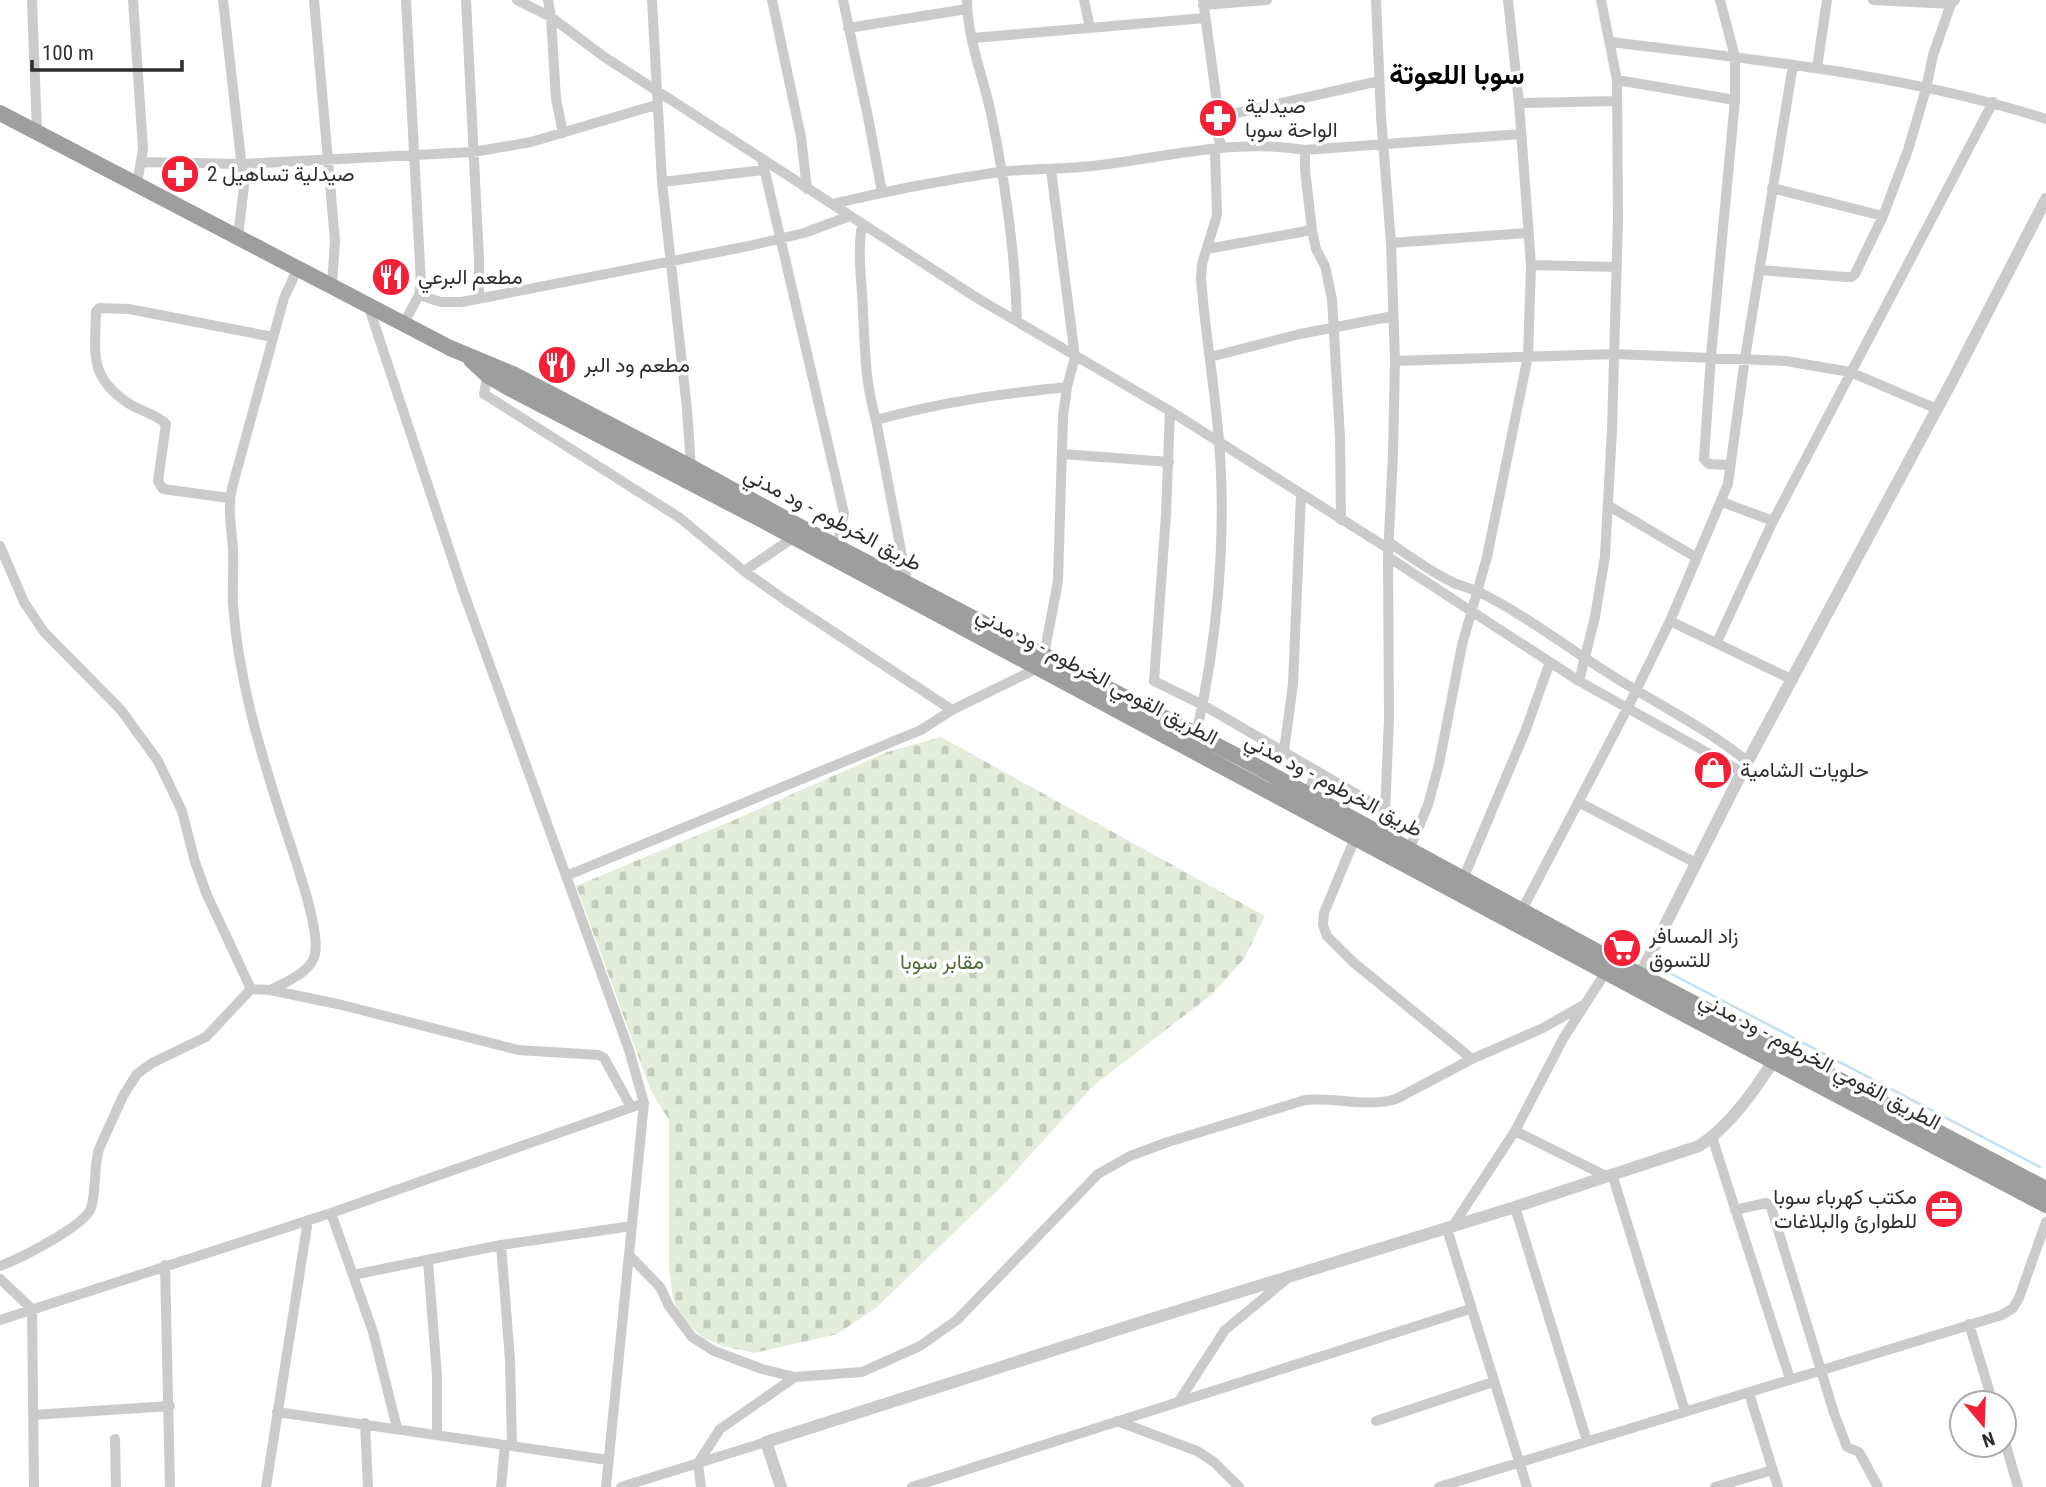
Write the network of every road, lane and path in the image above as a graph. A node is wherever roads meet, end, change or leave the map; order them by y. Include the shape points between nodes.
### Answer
1 (32, 0) edge
2 (133, 0) edge
3 (223, 0) edge
4 (314, 0) edge
5 (406, 0) edge
6 (466, 0) edge
7 (517, 0) edge
8 (548, 0) edge
9 (652, 0) edge
10 (772, 0) edge
11 (843, 0) edge
12 (1084, 0) edge
13 (1267, 0) edge
14 (1376, 0) edge
15 (1508, 0) edge
16 (1601, 0) edge
17 (1720, 0) edge
18 (1827, 0) edge
19 (1873, 0) edge
20 (1203, 2) edge
21 (1953, 2) edge
22 (967, 5) edge
23 (551, 17) junction
24 (1205, 18) junction
25 (848, 28) junction
26 (1090, 28) junction
27 (973, 38) junction
28 (1611, 43) junction
29 (1735, 57) junction
30 (1793, 65) junction
31 (1817, 68) junction
32 (1617, 80) junction
33 (1379, 81) junction
34 (1926, 89) junction
35 (656, 91) junction
36 (1735, 100) junction
37 (1617, 101) junction
38 (1993, 102) junction
39 (1519, 103) junction
40 (656, 105) junction
41 (0, 113) edge
42 (1219, 117) junction
43 (2046, 119) edge
44 (37, 132) junction
45 (563, 133) junction
46 (1521, 135) junction
47 (1383, 143) junction
48 (1222, 147) junction
49 (1305, 150) junction
50 (472, 152) junction
51 (413, 156) junction
52 (327, 160) junction
53 (141, 162) junction
54 (242, 164) junction
55 (763, 165) junction
56 (1051, 170) junction
57 (1002, 172) junction
58 (662, 182) junction
59 (137, 184) junction
60 (1772, 188) junction
61 (807, 189) junction
62 (882, 192) junction
63 (2046, 199) edge
64 (832, 204) junction
65 (850, 216) junction
66 (1883, 216) junction
67 (862, 225) junction
68 (1312, 230) junction
69 (1527, 233) junction
70 (238, 237) junction
71 (782, 239) junction
72 (1391, 243) junction
73 (1207, 249) junction
74 (670, 263) junction
75 (1531, 265) junction
76 (1617, 267) junction
77 (298, 268) junction
78 (1760, 270) junction
79 (332, 286) junction
80 (419, 295) junction
81 (479, 298) junction
82 (368, 305) junction
83 (1393, 316) junction
84 (1017, 321) junction
85 (404, 323) junction
86 (1335, 327) junction
87 (273, 337) junction
88 (1614, 354) junction
89 (1528, 356) junction
90 (1711, 356) junction
91 (1075, 357) junction
92 (1210, 357) junction
93 (1745, 358) junction
94 (1395, 361) junction
95 (490, 370) junction
96 (1850, 372) junction
97 (1067, 387) junction
98 (1937, 409) junction
99 (1170, 411) junction
100 (876, 419) junction
101 (1219, 442) junction
102 (1062, 454) junction
103 (1169, 462) junction
104 (1730, 465) junction
105 (691, 467) junction
106 (1301, 495) junction
107 (229, 498) junction
108 (1722, 502) junction
109 (1609, 506) junction
110 (1341, 520) junction
111 (1773, 521) junction
112 (793, 538) junction
113 (0, 546) edge
114 (837, 547) junction
115 (1389, 550) junction
116 (1697, 558) junction
117 (744, 571) junction
118 (907, 582) junction
119 (1477, 591) junction
120 (1471, 610) junction
121 (1670, 621) junction
122 (1717, 642) junction
123 (1585, 659) junction
124 (1040, 662) junction
125 (1550, 662) junction
126 (1793, 680) junction
127 (1579, 681) junction
128 (1636, 691) junction
129 (1203, 705) junction
130 (1627, 709) junction
131 (951, 710) junction
132 (1196, 735) junction
133 (1284, 751) junction
134 (1745, 767) junction
135 (1316, 771) junction
136 (1307, 794) junction
137 (1578, 802) junction
138 (1384, 810) junction
139 (1384, 836) junction
140 (1355, 838) junction
141 (1409, 850) junction
142 (1696, 863) junction
143 (566, 876) junction
144 (1463, 879) junction
145 (1522, 910) junction
146 (1609, 966) junction
147 (1637, 981) junction
148 (251, 989) junction
149 (270, 990) junction
150 (1585, 1003) junction
151 (1472, 1059) junction
152 (1774, 1060) junction
153 (644, 1103) junction
154 (631, 1107) junction
155 (1515, 1131) junction
156 (1712, 1138) junction
157 (1609, 1175) junction
158 (2046, 1189) edge
159 (2046, 1205) edge
160 (1515, 1207) junction
161 (1735, 1210) junction
162 (331, 1213) junction
163 (307, 1220) junction
164 (2046, 1222) edge
165 (632, 1226) junction
166 (1449, 1228) junction
167 (501, 1245) junction
168 (629, 1255) junction
169 (428, 1261) junction
170 (165, 1265) junction
171 (0, 1266) edge
172 (353, 1275) junction
173 (1289, 1278) junction
174 (0, 1279) edge
175 (32, 1309) junction
176 (1470, 1309) junction
177 (0, 1320) edge
178 (1969, 1324) junction
179 (1822, 1369) junction
180 (795, 1377) junction
181 (1790, 1380) junction
182 (1493, 1382) junction
183 (1989, 1389) edge
184 (1749, 1393) junction
185 (1178, 1401) junction
186 (170, 1406) junction
187 (1685, 1411) junction
188 (277, 1412) junction
189 (33, 1415) junction
190 (1117, 1421) junction
191 (1376, 1421) dead end
192 (365, 1423) junction
193 (397, 1428) junction
194 (438, 1435) junction
195 (115, 1438) dead end
196 (1587, 1441) junction
197 (766, 1442) junction
198 (508, 1445) junction
199 (2010, 1459) edge
200 (608, 1460) junction
201 (698, 1463) junction
202 (1520, 1463) junction
203 (1773, 1470) junction
204 (34, 1487) edge
205 (116, 1487) edge
206 (170, 1487) edge
207 (266, 1487) edge
208 (368, 1487) edge
209 (500, 1487) edge
210 (606, 1487) edge
211 (621, 1487) edge
212 (701, 1487) edge
213 (781, 1487) edge
214 (912, 1487) edge
215 (1239, 1487) edge
216 (1439, 1487) edge
217 (1527, 1487) edge
218 (1715, 1487) edge
219 (1778, 1487) edge
220 (1878, 1487) edge
221 (2018, 1487) edge

1 - 44 street
2 - 53 street via 142,110
3 - 54 street
4 - 52 street
5 - 51 street
6 - 50 street
7 - 23 street
8 - 23 street
9 - 35 street
10 - 61 street via 801,137
11 - 25 street
12 - 26 street
13 - 20 street
14 - 33 street
15 - 39 street
16 - 28 street
17 - 29 street
18 - 31 street
19 - 21 street
20 - 24 street
21 - 34 street
22 - 25 street
22 - 27 street
23 - 35 street
23 - 45 street
24 - 26 street
24 - 42 street
25 - 62 street
26 - 27 street
27 - 57 street
28 - 29 street
28 - 32 street
29 - 30 street
29 - 36 street
30 - 31 street
30 - 60 street
31 - 34 street
32 - 36 street
32 - 37 street
33 - 42 street
33 - 47 street
34 - 38 street
34 - 66 street
35 - 40 street
35 - 55 street
36 - 90 street
37 - 39 street
37 - 76 street
38 - 43 street
38 - 96 street
39 - 46 street
40 - 45 street
40 - 58 street
41 - 44 highway
42 - 48 street via 1216,132
44 - 59 highway
45 - 50 street
46 - 47 street
46 - 69 street
47 - 49 street
47 - 72 street
48 - 49 street
48 - 56 street
48 - 73 street via 1214,151 1217,215
49 - 68 street
50 - 51 street
50 - 81 street
51 - 52 street
51 - 80 street via 419,212
52 - 54 street
52 - 79 street via 335,241
53 - 54 street
53 - 59 street
54 - 70 street
55 - 58 street
55 - 61 street
55 - 71 street
56 - 57 street
56 - 91 street
57 - 62 street
57 - 84 street
58 - 74 street
59 - 70 highway
60 - 66 street
60 - 78 street
61 - 64 street
62 - 64 street
63 - 98 street
64 - 65 street
65 - 67 street
65 - 71 street
66 - 78 street via 1851,277
67 - 84 street
67 - 100 street via 864,366
68 - 73 street
68 - 86 street via 1325,266
69 - 72 street
69 - 75 street
70 - 77 highway
71 - 74 street
71 - 114 street via 844,513
72 - 83 street
73 - 92 street via 1202,278
74 - 81 street
74 - 105 street
75 - 76 street
75 - 89 street
76 - 88 street
77 - 79 highway
77 - 87 street
78 - 93 street
79 - 82 highway
80 - 81 street via 450,303
80 - 85 street
82 - 85 highway
82 - 143 street via 462,588
83 - 86 street
83 - 94 street
84 - 91 street
85 - 95 highway, الطريق القومي الخرطوم - ود مدني
86 - 92 street
86 - 110 street
87 - 107 street
87 - 107 street via 129,309 104,307 96,313 95,361 101,377 127,402 166,424 159,486
88 - 89 street
88 - 90 street
88 - 109 street
89 - 94 street
89 - 119 street
90 - 93 street
90 - 104 street via 1704,459 1709,464
91 - 97 street
91 - 99 street
92 - 101 street
93 - 96 street
93 - 104 street
94 - 115 street
95 - 105 highway, طريق الخرطوم - ود مدني
95 - 112 highway, الطريق القومي الخرطوم - ود مدني
95 - 117 street via 484,394 680,518
96 - 98 street
96 - 111 street
97 - 100 street via 989,395
97 - 102 street
98 - 126 street
99 - 101 street
99 - 103 street
100 - 118 street
101 - 106 street
101 - 129 street via 1220,557
102 - 103 street
102 - 124 street via 1058,581
103 - 129 street via 1154,681
104 - 108 street
105 - 114 highway, طريق الخرطوم - ود مدني
106 - 110 street
106 - 133 street via 1293,684
107 - 149 street via 233,604 251,721 305,892 316,944 310,965
108 - 111 street
108 - 116 street
109 - 116 street
109 - 123 street via 1605,556
110 - 115 street
111 - 122 street
112 - 117 street
112 - 124 highway, الطريق القومي الخرطوم - ود مدني
113 - 148 street via 24,602 44,632 121,710 158,761 182,811 207,895
114 - 118 highway, طريق الخرطوم - ود مدني
115 - 119 street
115 - 120 street
115 - 138 street
116 - 121 street
117 - 131 street
118 - 124 highway, طريق الخرطوم - ود مدني
119 - 120 street
119 - 123 street
120 - 125 street
120 - 141 street via 1439,764
121 - 122 street
121 - 128 street
122 - 126 street
123 - 127 street
123 - 128 street
124 - 131 street
124 - 132 highway, طريق الخرطوم - ود مدني
124 - 140 highway, الطريق القومي الخرطوم - ود مدني
125 - 127 street
125 - 144 street
126 - 134 street
127 - 130 street
128 - 130 street
128 - 134 street via 1729,746
129 - 132 street
129 - 133 street
130 - 134 street
130 - 137 street
131 - 143 street via 921,730
132 - 136 highway, طريق الخرطوم - ود مدني
133 - 135 street
134 - 142 street
135 - 136 street
135 - 138 street
136 - 139 highway, طريق الخرطوم - ود مدني
137 - 142 street
137 - 145 street
138 - 139 street
139 - 141 highway, طريق الخرطوم - ود مدني
140 - 146 highway, الطريق القومي الخرطوم - ود مدني
140 - 151 street via 1324,913 1328,936 1370,978
141 - 144 highway, طريق الخرطوم - ود مدني
142 - 147 street
143 - 153 street
144 - 145 highway, طريق الخرطوم - ود مدني
145 - 146 highway, طريق الخرطوم - ود مدني
146 - 147 highway, الطريق القومي الخرطوم - ود مدني
146 - 150 street
147 - 152 highway, الطريق القومي الخرطوم - ود مدني
147 - 158 highway, الطريق القومي الخرطوم - ود مدني
148 - 149 street
148 - 171 street via 206,1037 152,1063 132,1080 99,1149 91,1206 83,1219
149 - 154 street via 518,1050 599,1055
150 - 151 street via 1544,1028
150 - 155 street
151 - 180 street via 1384,1103 1305,1100 1130,1156 1098,1174 957,1320 920,1346 862,1373
152 - 156 street
152 - 159 highway, الطريق القومي الخرطوم - ود مدني
153 - 154 street
153 - 165 street
154 - 162 street
155 - 157 street
155 - 166 street
156 - 157 street via 1690,1150
156 - 161 street
157 - 160 street
157 - 187 street
160 - 166 street
160 - 196 street
161 - 179 street via 1766,1203 1771,1207
161 - 181 street
162 - 163 street
162 - 172 street
163 - 170 street
163 - 188 street
164 - 178 street via 2012,1308
165 - 167 street
165 - 168 street
166 - 173 street
166 - 176 street
167 - 169 street
167 - 198 street via 510,1360
168 - 180 street via 660,1287 692,1337 714,1351
168 - 200 street
169 - 172 street
169 - 194 street
170 - 175 street
170 - 186 street
172 - 193 street
173 - 185 street via 1225,1330
173 - 197 street
174 - 175 street
175 - 177 street
175 - 189 street
176 - 182 street
176 - 185 street
178 - 179 street
178 - 183 street
179 - 181 street
179 - 220 street via 1847,1447 1859,1452
180 - 201 street via 720,1429
181 - 184 street
182 - 191 street
182 - 202 street
184 - 187 street
184 - 203 street
185 - 190 street
186 - 189 street
186 - 206 street
187 - 196 street
188 - 192 street
188 - 207 street
189 - 204 street
190 - 214 street
190 - 215 street via 1197,1451
192 - 193 street
192 - 208 street
193 - 194 street
194 - 198 street
195 - 205 street
196 - 202 street
197 - 201 street
197 - 213 street
198 - 200 street
198 - 209 street
199 - 221 street
200 - 210 street
201 - 211 street
201 - 212 street
202 - 216 street
202 - 217 street
203 - 218 street
203 - 219 street

